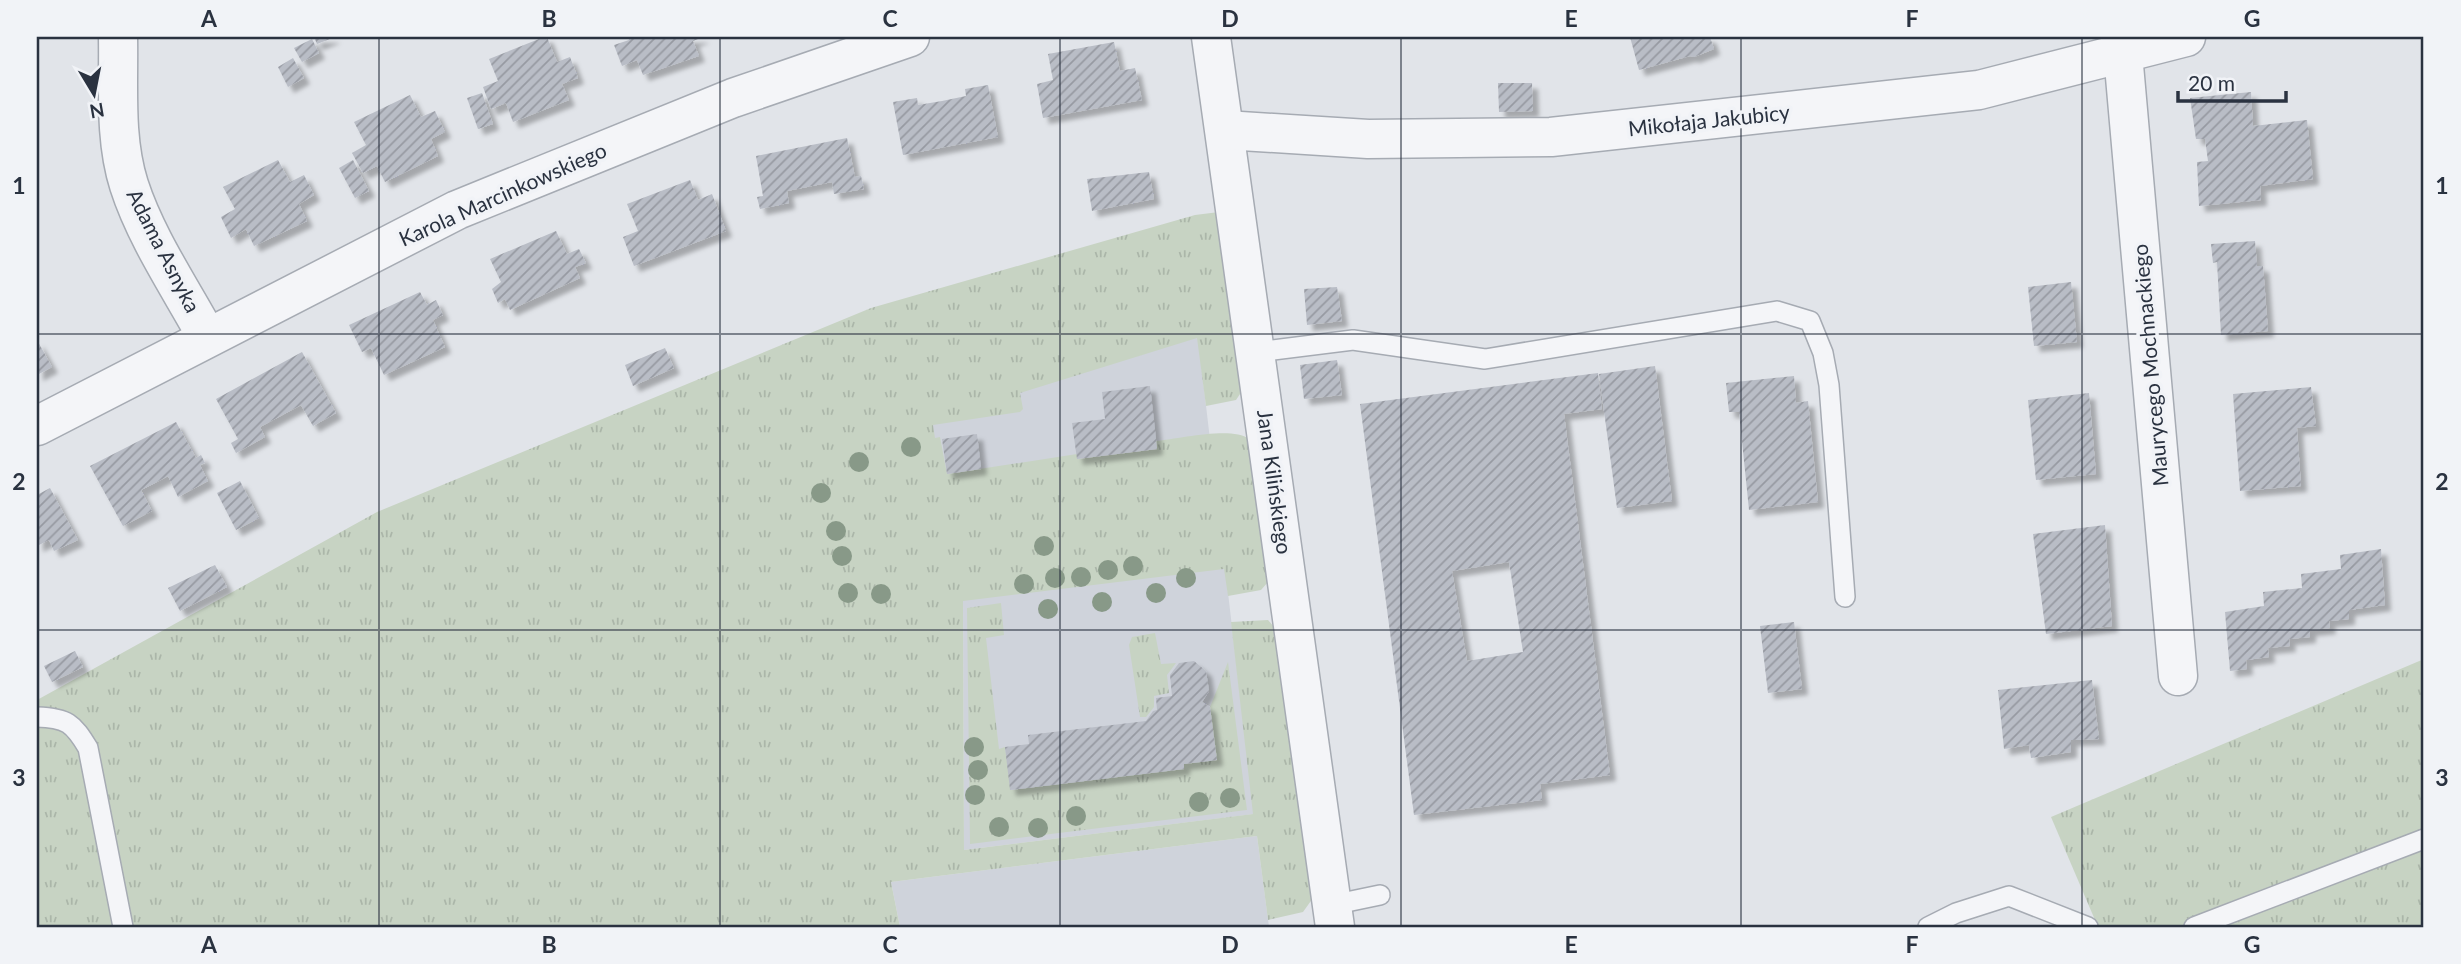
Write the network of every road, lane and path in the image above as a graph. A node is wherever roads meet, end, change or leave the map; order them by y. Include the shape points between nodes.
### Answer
1 (118, 37) edge
2 (909, 37) edge
3 (1211, 37) edge
4 (2186, 37) edge
5 (2123, 54) junction
6 (1225, 130) junction
7 (207, 337) junction
8 (1257, 352) junction
9 (37, 426) edge
10 (1845, 597) dead end
11 (2178, 676) dead end
12 (37, 717) edge
13 (2424, 839) edge
14 (1380, 895) dead end
15 (1334, 916) edge
16 (123, 927) edge
17 (1928, 927) edge
18 (2088, 927) edge
19 (2194, 927) edge

1 - 7 street, Adama Asnyka via 120,140 129,185
2 - 7 street, Karola Marcinkowskiego via 733,98 457,210
3 - 6 street, Jana Kilińskiego
4 - 5 street, Mikołaja Jakubicy
5 - 6 street, Mikołaja Jakubicy via 1979,90 1551,137 1368,139
5 - 11 street, Maurycego Mochnackiego
6 - 8 street, Jana Kilińskiego
7 - 9 street, Karola Marcinkowskiego
8 - 10 lane via 1353,340 1485,359 1777,311 1810,321 1829,386
8 - 15 street, Jana Kilińskiego
12 - 16 lane via 58,718 75,726 88,748
13 - 19 lane
14 - 15 lane
17 - 18 lane via 2009,896

